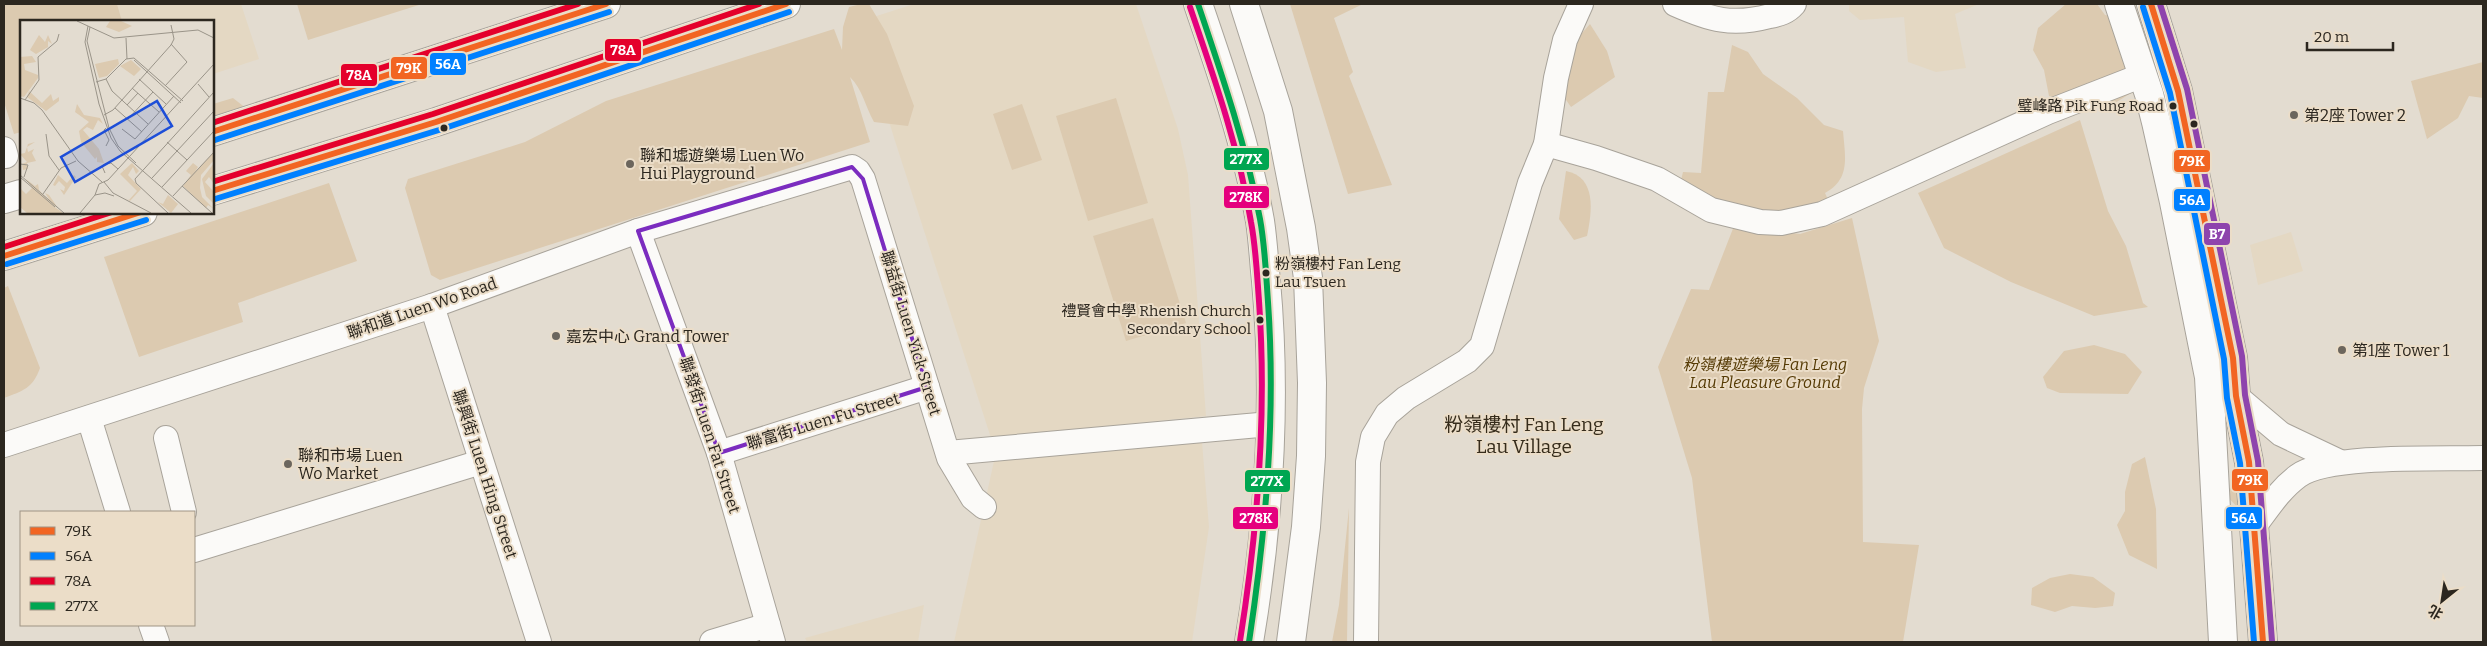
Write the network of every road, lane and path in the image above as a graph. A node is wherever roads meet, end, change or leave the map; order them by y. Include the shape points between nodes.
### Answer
1 (606, 4) edge
2 (786, 4) edge
3 (1198, 4) edge
4 (1244, 4) edge
5 (1581, 4) edge
6 (1675, 4) edge
7 (1794, 4) edge
8 (2119, 4) edge
9 (2151, 4) edge
10 (2143, 75) junction
11 (214, 131) edge
12 (1546, 144) junction
13 (839, 169) joint
14 (214, 190) edge
15 (20, 194) edge
16 (4, 200) edge
17 (137, 214) edge
18 (638, 231) junction
19 (4, 256) edge
20 (432, 306) junction
21 (927, 387) junction
22 (2236, 396) junction
23 (89, 418) junction
24 (1270, 424) junction
25 (166, 438) dead end
26 (4, 445) edge
27 (719, 453) junction
28 (948, 453) junction
29 (2483, 458) edge
30 (481, 462) junction
31 (2340, 462) junction
32 (984, 507) dead end
33 (118, 511) edge
34 (184, 511) edge
35 (2253, 528) junction
36 (195, 550) edge
37 (151, 626) edge
38 (770, 634) edge
39 (157, 642) edge
40 (539, 642) edge
41 (712, 642) edge
42 (1249, 642) edge
43 (1291, 642) edge
44 (1366, 642) edge
45 (2223, 642) edge
46 (2263, 642) edge

1 - 11 main road
2 - 14 main road via 436,122
3 - 24 main road via 1224,79 1260,222 1269,313
4 - 43 main road via 1278,111 1308,278 1311,456 1306,527
5 - 12 street via 1565,40
6 - 7 street via 1718,20 1746,22 1786,12
8 - 10 main road
9 - 22 main road via 2178,91 2233,358
10 - 12 street via 2048,112 1822,214 1781,224 1711,210 1657,179
10 - 45 main road via 2174,202 2209,377
12 - 44 street via 1530,183 1482,346 1458,367 1396,405 1386,414 1373,436 1368,462
13 - 18 street, 聯和道 Luen Wo Road
13 - 21 street, 聯益街 Luen Yick Street via 852,166 863,179
15 - 16 main road
17 - 19 main road
18 - 20 street, 聯和道 Luen Wo Road
18 - 27 street, 聯發街 Luen Fat Street
20 - 23 street, 聯和道 Luen Wo Road
20 - 30 street, 聯興街 Luen Hing Street
21 - 27 street, 聯富街 Luen Fu Street
21 - 28 street, 聯益街 Luen Yick Street
22 - 31 street via 2281,434
22 - 35 main road via 2249,462
23 - 26 street, 聯和道 Luen Wo Road
23 - 33 street
24 - 28 street
24 - 42 main road via 1265,524
25 - 34 street
27 - 38 street, 聯發街 Luen Fat Street
28 - 32 street, 聯益街 Luen Yick Street via 963,484
29 - 31 street
30 - 36 street
30 - 40 street, 聯興街 Luen Hing Street
31 - 35 street via 2311,468 2299,475 2274,499
35 - 46 main road
37 - 39 street
38 - 41 street

